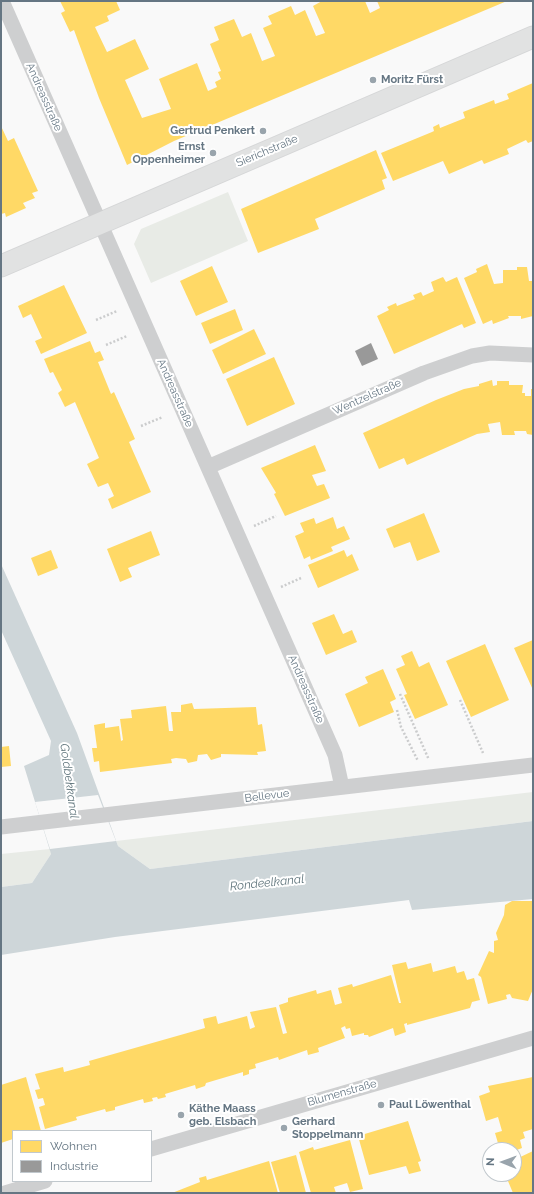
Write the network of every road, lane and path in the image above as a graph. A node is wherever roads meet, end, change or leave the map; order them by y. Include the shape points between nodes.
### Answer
1 (2, 1) edge
2 (533, 37) edge
3 (100, 222) junction
4 (1, 266) edge
5 (116, 311) dead end
6 (96, 320) dead end
7 (127, 336) dead end
8 (106, 344) dead end
9 (533, 354) edge
10 (163, 417) dead end
11 (141, 426) dead end
12 (208, 467) junction
13 (276, 516) dead end
14 (254, 526) dead end
15 (301, 578) dead end
16 (281, 587) dead end
17 (400, 694) dead end
18 (460, 700) dead end
19 (397, 710) dead end
20 (483, 753) dead end
21 (429, 760) dead end
22 (418, 761) dead end
23 (533, 765) edge
24 (342, 787) junction
25 (1, 827) edge
26 (533, 1038) edge
27 (152, 1149) edge
28 (42, 1182) edge
29 (5, 1193) edge

1 - 3 street, Andreasstraße
2 - 3 main road, Sierichstraße
3 - 4 main road, Sierichstraße
3 - 12 street, Andreasstraße
5 - 6 path
7 - 8 path
9 - 12 street, Wentzelstraße via 490,353 472,356 424,372
10 - 11 path
12 - 24 street, Andreasstraße via 335,755
13 - 14 path
15 - 16 path
17 - 21 path
18 - 20 path
19 - 22 path via 401,727
23 - 24 street, Bellevue
24 - 25 street, Bellevue
26 - 27 street, Blumenstraße
28 - 29 street

